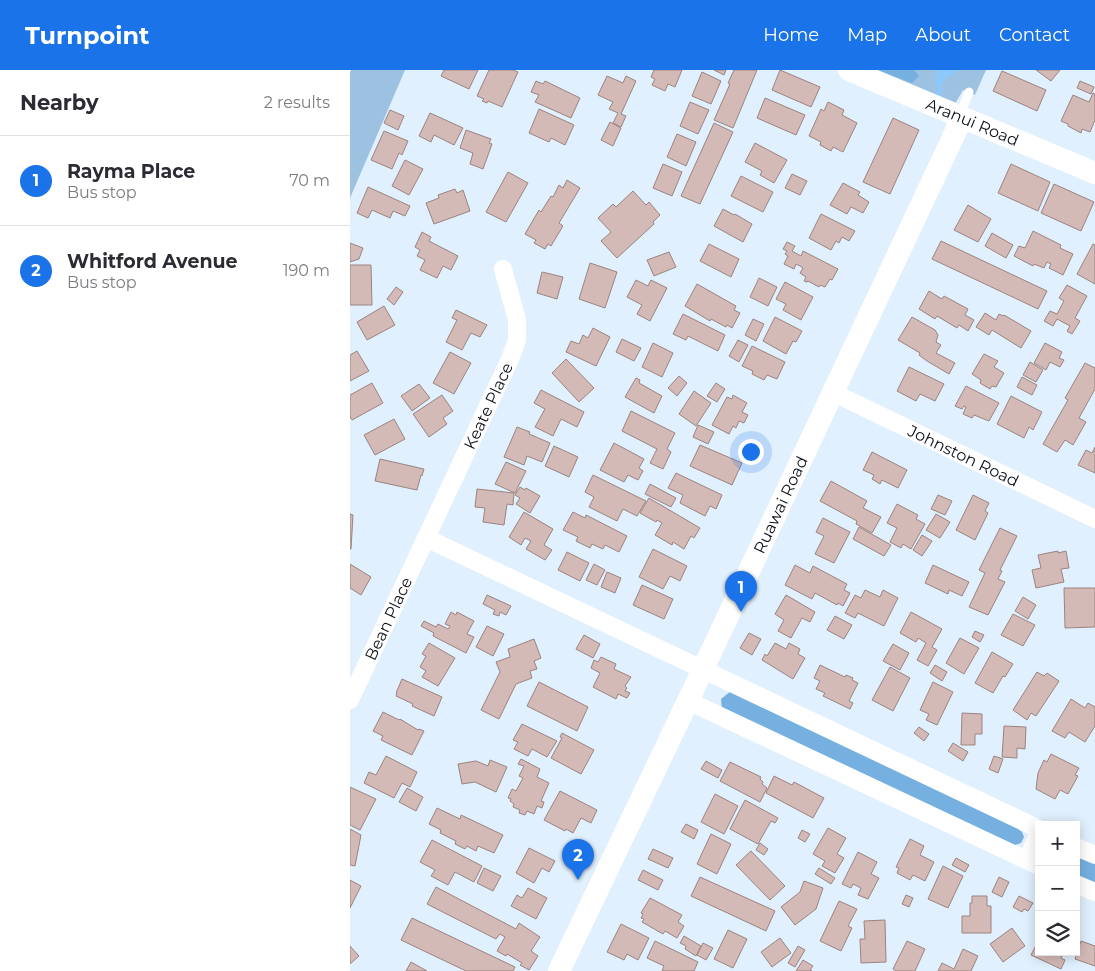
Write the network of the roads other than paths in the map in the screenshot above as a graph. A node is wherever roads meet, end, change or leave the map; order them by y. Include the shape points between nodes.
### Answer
1 (849, 70) edge
2 (969, 92) dead end
3 (961, 117) junction
4 (1095, 173) edge
5 (503, 269) dead end
6 (832, 392) junction
7 (1095, 519) edge
8 (426, 538) junction
9 (702, 670) junction
10 (350, 700) edge
11 (688, 702) junction
12 (1035, 829) edge
13 (1080, 849) edge
14 (1095, 855) edge
15 (1033, 863) edge
16 (1080, 886) edge
17 (1095, 892) edge
18 (558, 971) edge

1 - 3 street, Aranui Road
2 - 3 lane
3 - 4 street, Aranui Road
3 - 6 street, Ruawai Road
5 - 8 street, Keate Place via 518,320 517,340
6 - 7 street, Johnston Road
6 - 9 street, Ruawai Road
8 - 9 street
8 - 10 street, Bean Place
9 - 11 street, Ruawai Road
9 - 12 street
11 - 15 street
11 - 18 street, Ruawai Road
13 - 14 street
16 - 17 street

